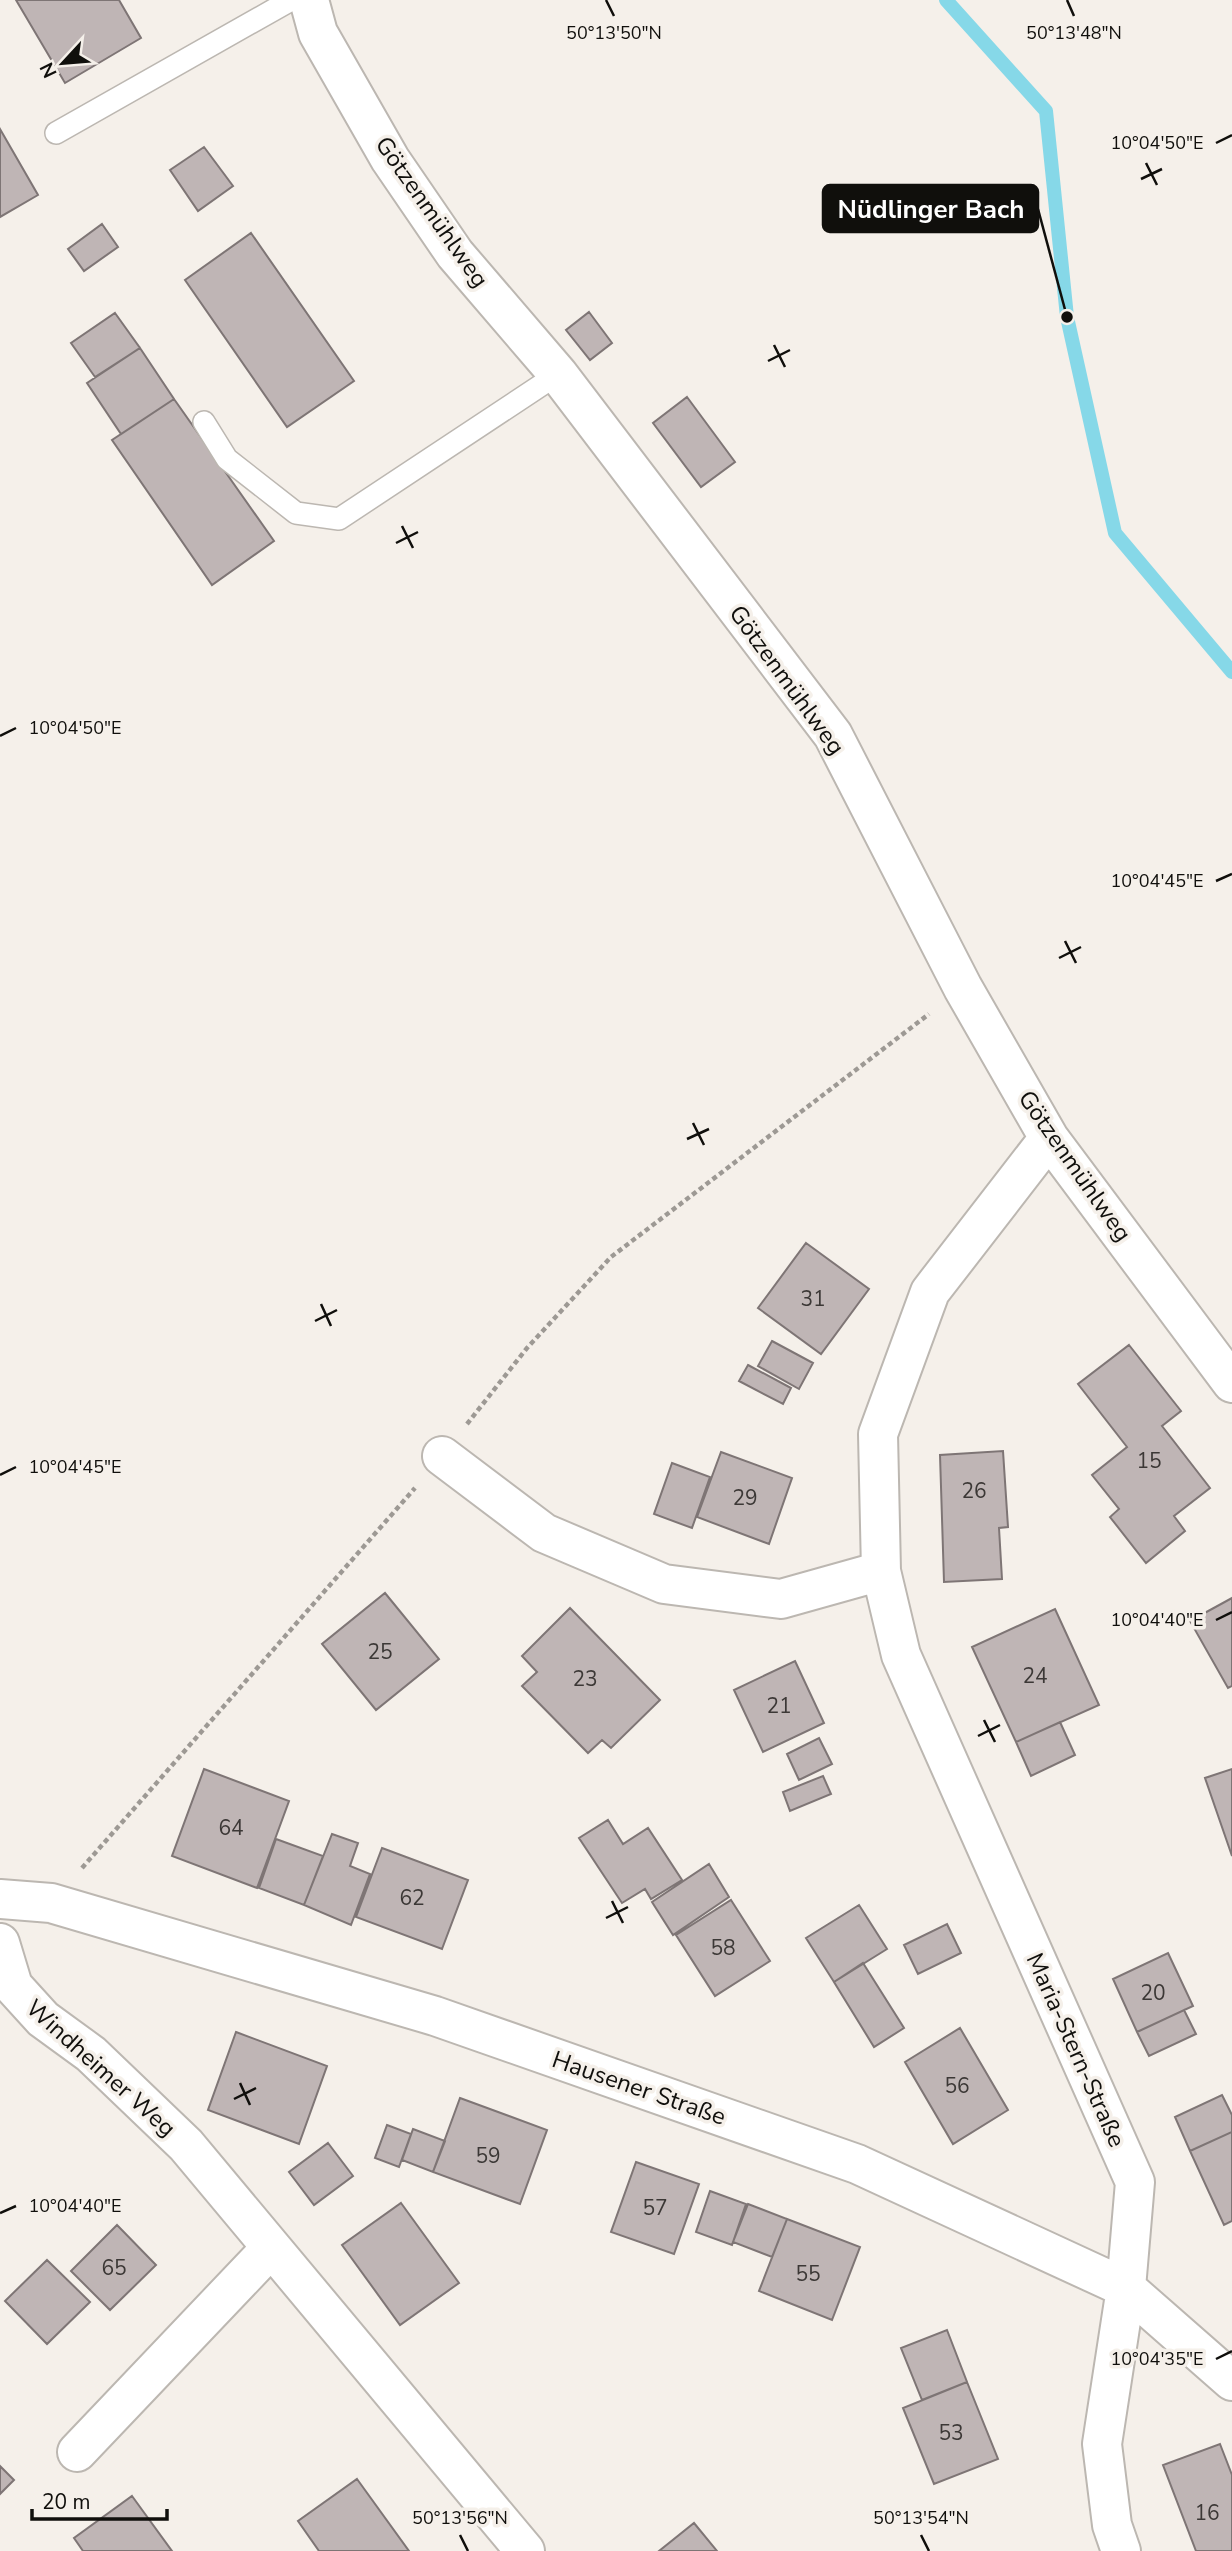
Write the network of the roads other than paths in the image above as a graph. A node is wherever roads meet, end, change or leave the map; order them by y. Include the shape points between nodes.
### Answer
1 (292, 0) edge
2 (309, 0) edge
3 (56, 133) dead end
4 (558, 374) junction
5 (204, 422) dead end
6 (1049, 1138) junction
7 (1232, 1383) edge
8 (442, 1456) road end
9 (881, 1571) junction
10 (0, 1899) edge
11 (0, 1943) edge
12 (271, 2248) junction
13 (1126, 2288) junction
14 (1232, 2381) edge
15 (77, 2452) dead end
16 (524, 2551) edge
17 (1121, 2551) edge

1 - 3 lane
2 - 4 street, Götzenmühlweg via 318,33 390,159 455,254
4 - 5 lane via 340,519 296,513 227,459
4 - 6 street, Götzenmühlweg via 833,735 963,988
6 - 7 street, Götzenmühlweg
6 - 9 street, Maria-Stern-Straße via 930,1292 878,1434
8 - 9 street via 544,1533 664,1584 781,1599
9 - 13 street, Maria-Stern-Straße via 901,1655 1135,2182
10 - 13 street, Hausener Straße via 51,1903 435,2016 844,2160
11 - 12 street, Windheimer Weg via 13,1986 28,2003 132,2091 186,2146
12 - 15 street
12 - 16 street, Windheimer Weg
13 - 14 street, Hausener Straße
13 - 17 street, Maria-Stern-Straße via 1102,2444 1112,2525

